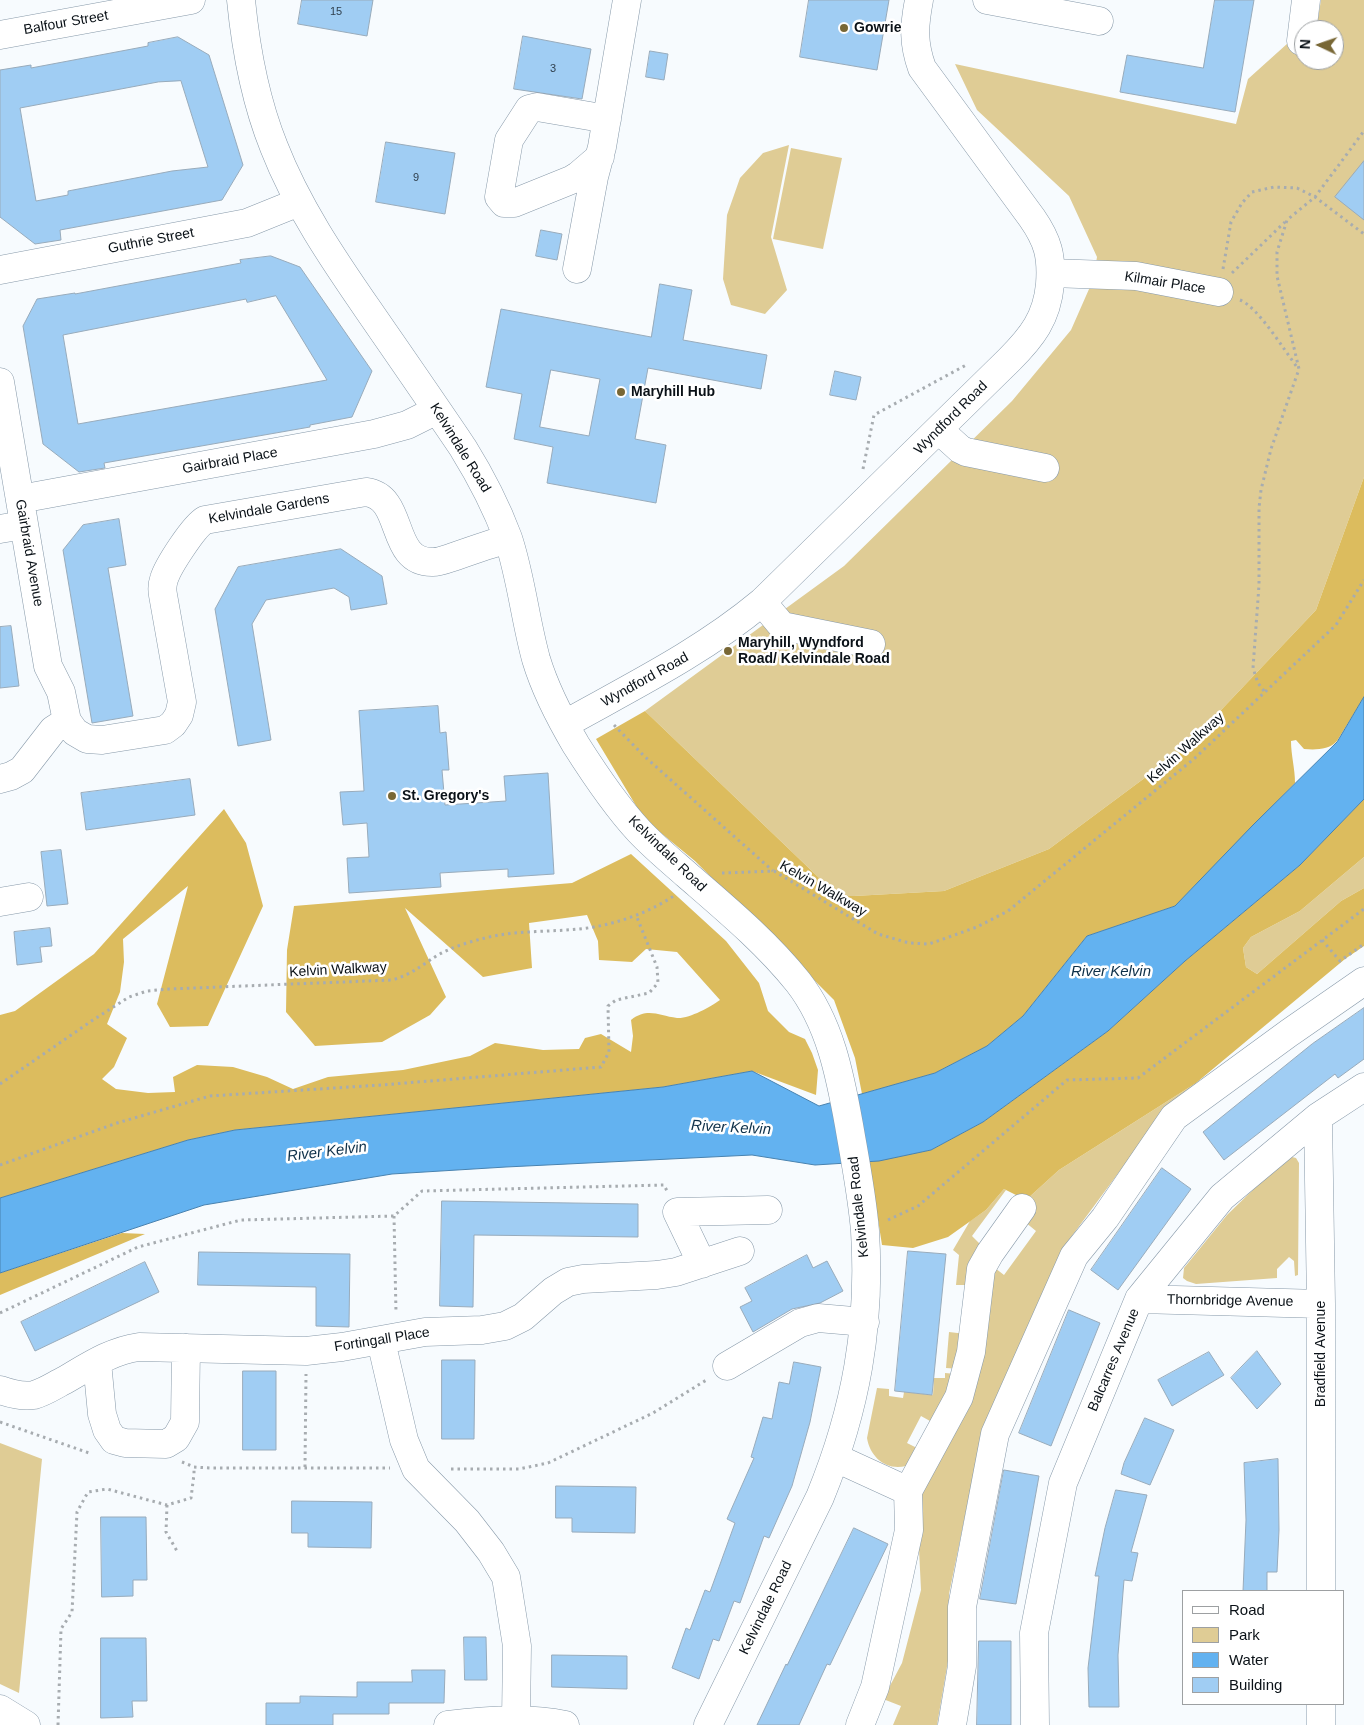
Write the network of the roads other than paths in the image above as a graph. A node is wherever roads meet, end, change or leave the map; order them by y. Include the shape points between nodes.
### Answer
1 (191, 0) edge
2 (241, 0) edge
3 (627, 0) edge
4 (919, 0) edge
5 (987, 0) edge
6 (1306, 0) edge
7 (1304, 20) edge
8 (1099, 21) dead end
9 (0, 34) edge
10 (607, 119) junction
11 (600, 157) junction
12 (299, 202) junction
13 (577, 269) dead end
14 (0, 270) edge
15 (1051, 273) junction
16 (1219, 292) road end
17 (0, 382) edge
18 (437, 410) junction
19 (939, 430) junction
20 (1045, 468) dead end
21 (15, 518) edge
22 (508, 539) junction
23 (762, 602) junction
24 (871, 644) dead end
25 (68, 721) junction
26 (565, 724) junction
27 (0, 779) edge
28 (29, 897) dead end
29 (0, 902) edge
30 (1364, 981) edge
31 (1364, 1086) edge
32 (1318, 1117) junction
33 (1022, 1208) dead end
34 (768, 1210) dead end
35 (740, 1251) dead end
36 (702, 1264) junction
37 (1139, 1299) junction
38 (1321, 1304) junction
39 (865, 1322) junction
40 (391, 1338) junction
41 (186, 1348) junction
42 (97, 1362) junction
43 (727, 1366) road end
44 (0, 1390) edge
45 (836, 1458) junction
46 (908, 1491) junction
47 (1321, 1590) edge
48 (1322, 1705) edge
49 (0, 1709) edge
50 (516, 1720) junction
51 (26, 1725) edge
52 (448, 1725) edge
53 (565, 1725) edge
54 (708, 1725) edge
55 (860, 1725) edge
56 (952, 1725) edge
57 (1035, 1725) edge
58 (1322, 1725) edge

1 - 9 street, Balfour Street
2 - 12 street, Kelvindale Road via 248,63 257,98 274,148
3 - 10 street
4 - 15 street, Wyndford Road via 914,32 922,68 1040,229 1049,250
5 - 8 street
6 - 7 street
10 - 11 street
10 - 11 street via 537,107 529,109 509,140 499,197 504,203 514,204 571,180
11 - 13 street
12 - 14 street, Guthrie Street via 248,223
12 - 18 street, Kelvindale Road
15 - 16 street, Kilmair Place via 1136,276
15 - 19 street, Wyndford Road via 1044,315 1031,336
17 - 21 street, Gairbraid Avenue
18 - 21 street, Gairbraid Place via 407,425 374,434
18 - 22 street, Kelvindale Road via 482,479
19 - 20 street via 966,452
19 - 23 street, Wyndford Road
21 - 25 street, Gairbraid Avenue via 48,666 61,692
22 - 25 street, Kelvindale Gardens via 437,562 422,560 409,552 404,544 384,499 366,492 205,520 194,530 170,566 163,583 182,702 176,720 158,732 95,740 81,736
22 - 26 street, Kelvindale Road via 537,661
23 - 24 street via 782,626
23 - 26 street, Wyndford Road via 678,662
25 - 27 street via 54,730 22,770
26 - 39 street, Kelvindale Road via 624,813 657,849 759,940 800,984 822,1023 838,1069 860,1189 865,1231
28 - 29 street
30 - 56 street via 1174,1117 1111,1210 1074,1256 995,1434 962,1607 962,1666
31 - 32 street, Balcarres Avenue
32 - 37 street, Balcarres Avenue via 1222,1198
32 - 38 street, Bradfield Avenue
33 - 46 street via 981,1269 971,1352 959,1396
34 - 36 street via 677,1212
35 - 36 street, Fortingall Place
36 - 40 street, Fortingall Place via 657,1275 568,1282 524,1317 505,1326
37 - 38 street, Thornbridge Avenue
37 - 57 street, Balcarres Avenue via 1063,1483 1034,1633
38 - 47 street, Bradfield Avenue
39 - 43 street via 818,1318 800,1324
39 - 45 street, Kelvindale Road via 857,1378
40 - 41 street, Fortingall Place via 306,1351
40 - 50 street via 404,1440 416,1469 467,1521 506,1577 517,1646
41 - 42 street, Fortingall Place via 124,1349
41 - 42 street via 185,1422 176,1438 166,1444 114,1440 102,1414
42 - 44 street, Fortingall Place via 33,1395 14,1395
45 - 46 street
45 - 54 street, Kelvindale Road
46 - 55 street via 909,1530 875,1687
48 - 58 street
49 - 51 street
50 - 52 street
50 - 53 street

